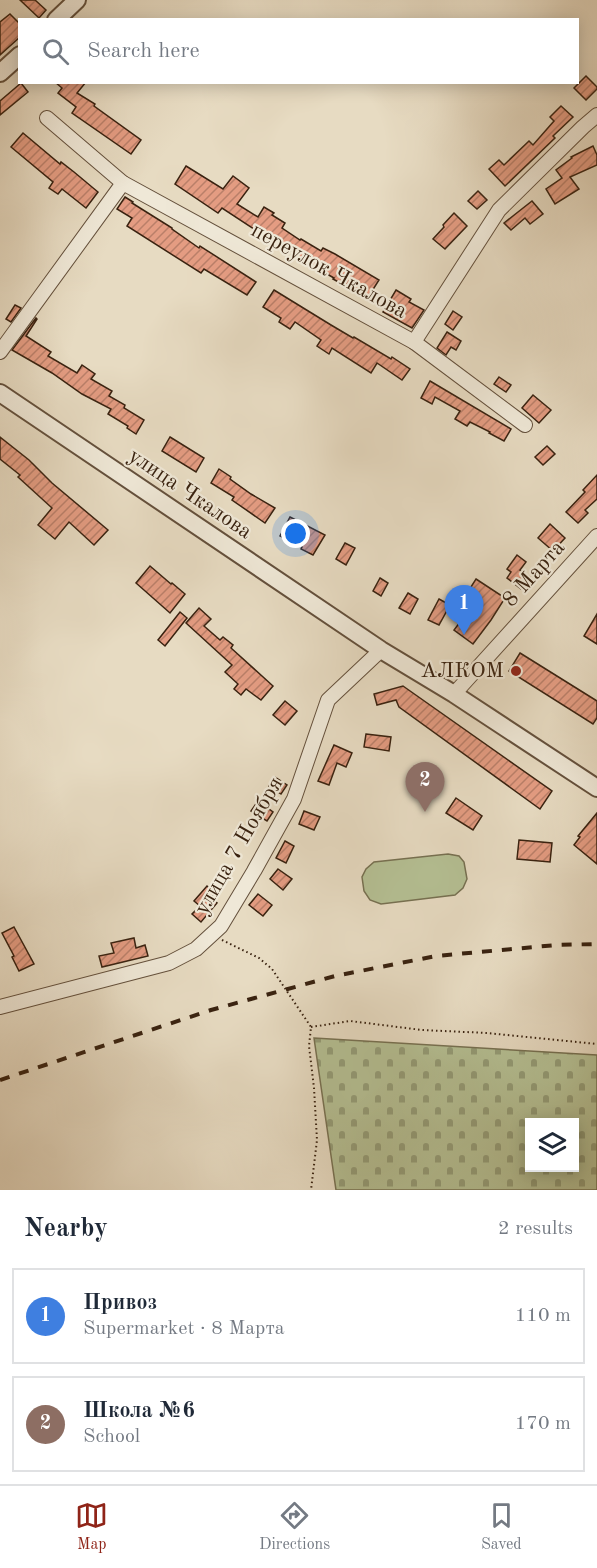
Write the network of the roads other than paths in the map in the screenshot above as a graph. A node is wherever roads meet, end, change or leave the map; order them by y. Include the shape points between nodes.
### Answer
1 (77, 0) edge
2 (58, 18) edge
3 (18, 57) edge
4 (0, 73) edge
5 (597, 115) edge
6 (47, 118) dead end
7 (123, 183) junction
8 (414, 342) junction
9 (0, 352) edge
10 (0, 393) edge
11 (525, 425) dead end
12 (595, 540) edge
13 (381, 650) junction
14 (454, 694) junction
15 (597, 788) edge
16 (0, 1007) edge

1 - 2 street
3 - 4 street
5 - 8 street, переулок Чкалова via 499,210
6 - 7 street, переулок Чкалова
7 - 8 street, переулок Чкалова
7 - 9 street
8 - 11 street
10 - 13 street, улица Чкалова
12 - 14 street, 8 Марта
13 - 14 street, улица Чкалова
13 - 16 street, улица 7 Ноября via 328,700 294,799 221,926 196,949 169,963
14 - 15 street, улица Чкалова

